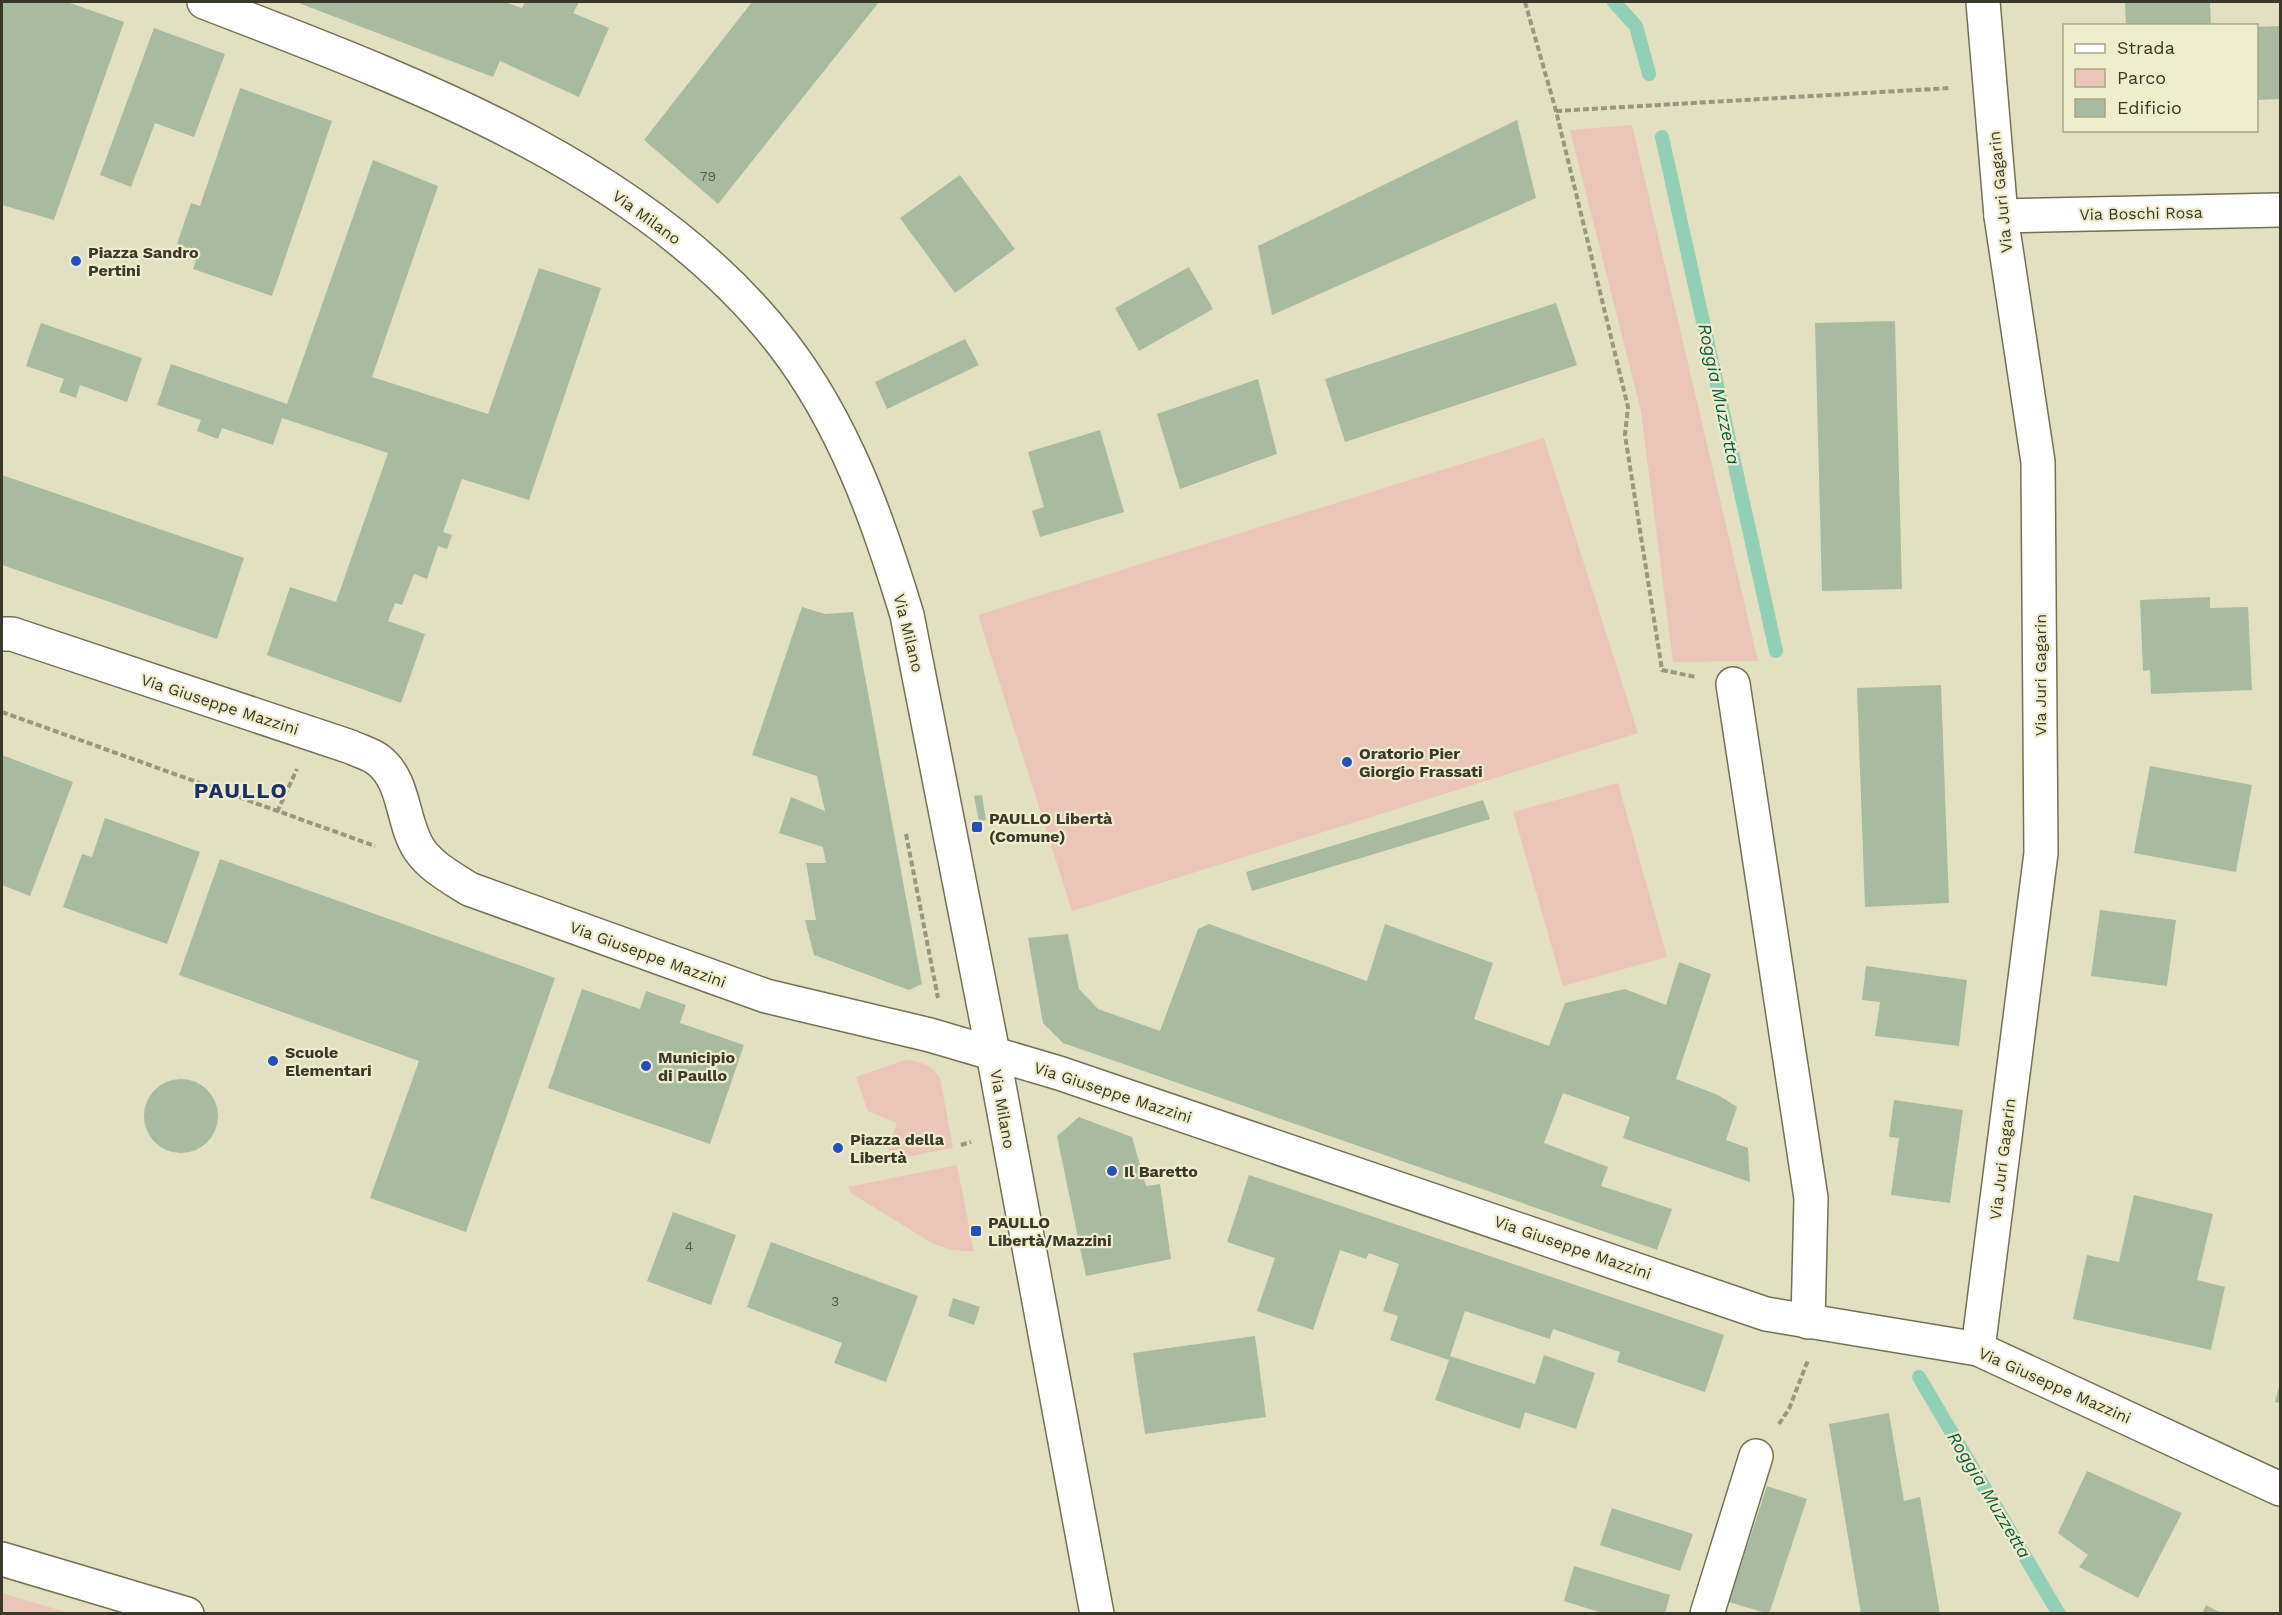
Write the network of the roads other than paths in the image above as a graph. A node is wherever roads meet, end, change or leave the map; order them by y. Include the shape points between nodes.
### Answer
1 (204, 2) edge
2 (1983, 2) edge
3 (2280, 210) edge
4 (2001, 216) junction
5 (2, 634) edge
6 (1733, 684) road end
7 (993, 1053) junction
8 (1808, 1322) junction
9 (1978, 1349) junction
10 (1756, 1456) road end
11 (2280, 1489) edge
12 (2, 1559) edge
13 (187, 1614) edge
14 (1097, 1614) edge
15 (1707, 1614) edge

1 - 7 street, Via Milano via 442,99 577,170 635,207 711,266 782,343 818,397 849,455 901,594
2 - 4 street, Via Juri Gagarin
3 - 4 street, Via Boschi Rosa
4 - 9 street, Via Juri Gagarin via 2038,462 2041,852
5 - 7 street, Via Giuseppe Mazzini via 12,634 377,759 398,784 407,822 419,849 442,872 469,890 766,996
6 - 8 street via 1811,1198
7 - 8 street, Via Giuseppe Mazzini via 1722,1300
7 - 14 street, Via Milano
8 - 9 street, Via Giuseppe Mazzini
9 - 11 street, Via Giuseppe Mazzini
10 - 15 street
12 - 13 street

